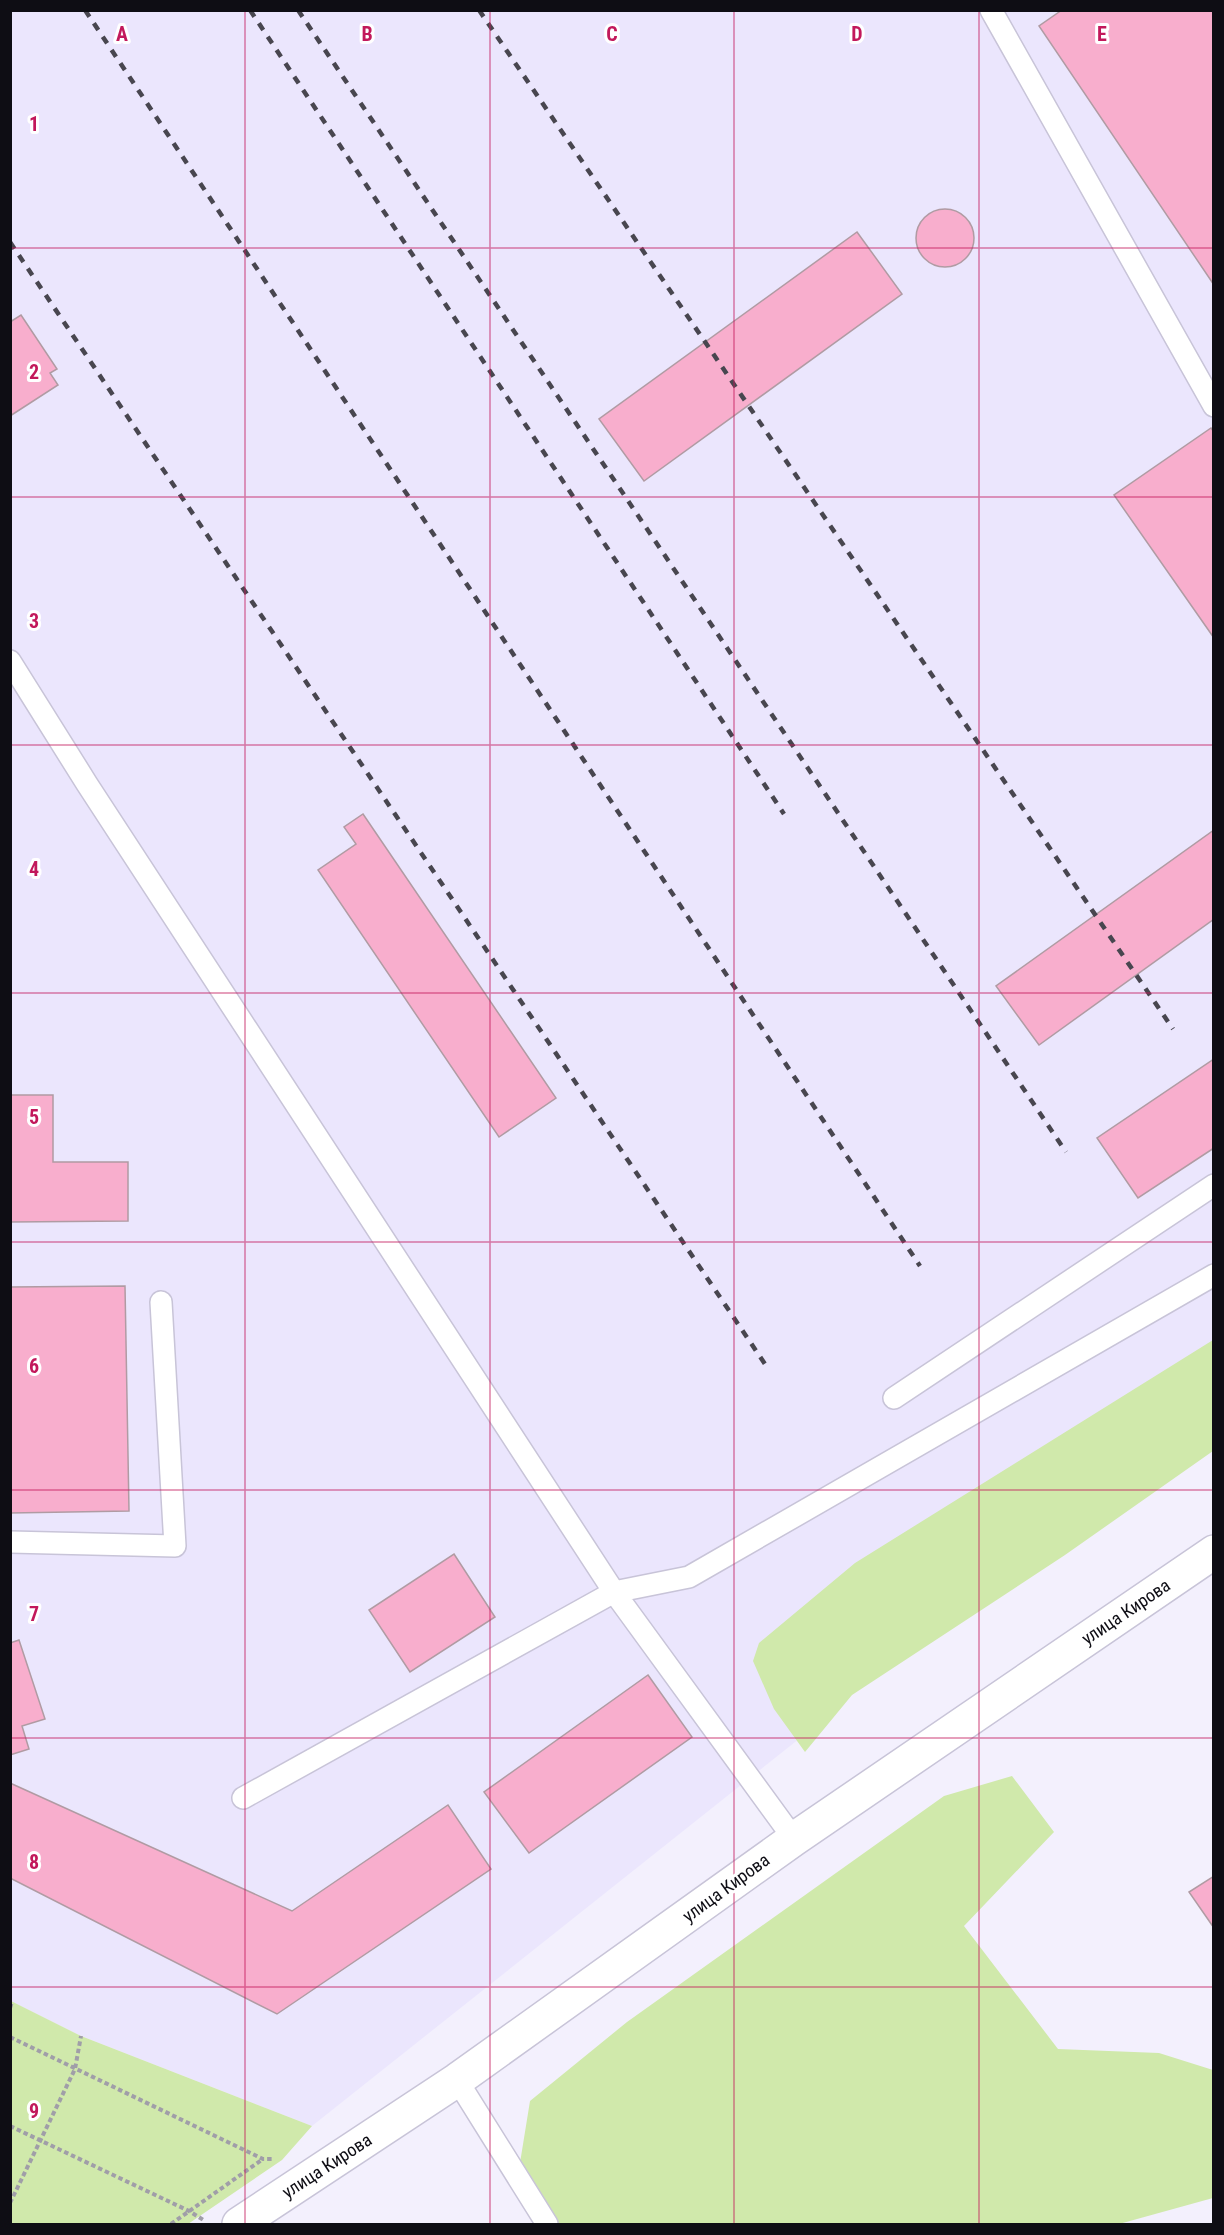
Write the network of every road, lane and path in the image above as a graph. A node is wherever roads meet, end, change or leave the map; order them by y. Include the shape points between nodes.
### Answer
1 (991, 10) edge
2 (1214, 406) edge
3 (10, 661) edge
4 (1214, 1185) edge
5 (1214, 1275) edge
6 (161, 1302) dead end
7 (894, 1398) dead end
8 (10, 1542) edge
9 (1214, 1552) edge
10 (614, 1592) junction
11 (243, 1798) dead end
12 (794, 1839) junction
13 (12, 2002) edge
14 (10, 2008) edge
15 (81, 2036) dead end
16 (10, 2037) edge
17 (75, 2069) junction
18 (457, 2080) junction
19 (10, 2126) edge
20 (41, 2140) junction
21 (263, 2159) junction
22 (282, 2160) dead end
23 (10, 2203) edge
24 (189, 2211) junction
25 (171, 2224) edge
26 (210, 2224) edge
27 (239, 2224) edge
28 (547, 2224) edge

1 - 2 lane
3 - 10 lane
4 - 7 lane
5 - 10 lane via 688,1577
6 - 8 lane via 175,1546
9 - 12 main road, улица Кирова
10 - 11 lane
10 - 12 lane
12 - 18 main road, улица Кирова
13 - 14 path
15 - 17 path
16 - 17 path
17 - 20 path
17 - 21 path
18 - 27 main road, улица Кирова
18 - 28 lane
19 - 20 path
20 - 23 path
20 - 24 path
21 - 22 path
21 - 24 path
24 - 25 path
24 - 26 path

